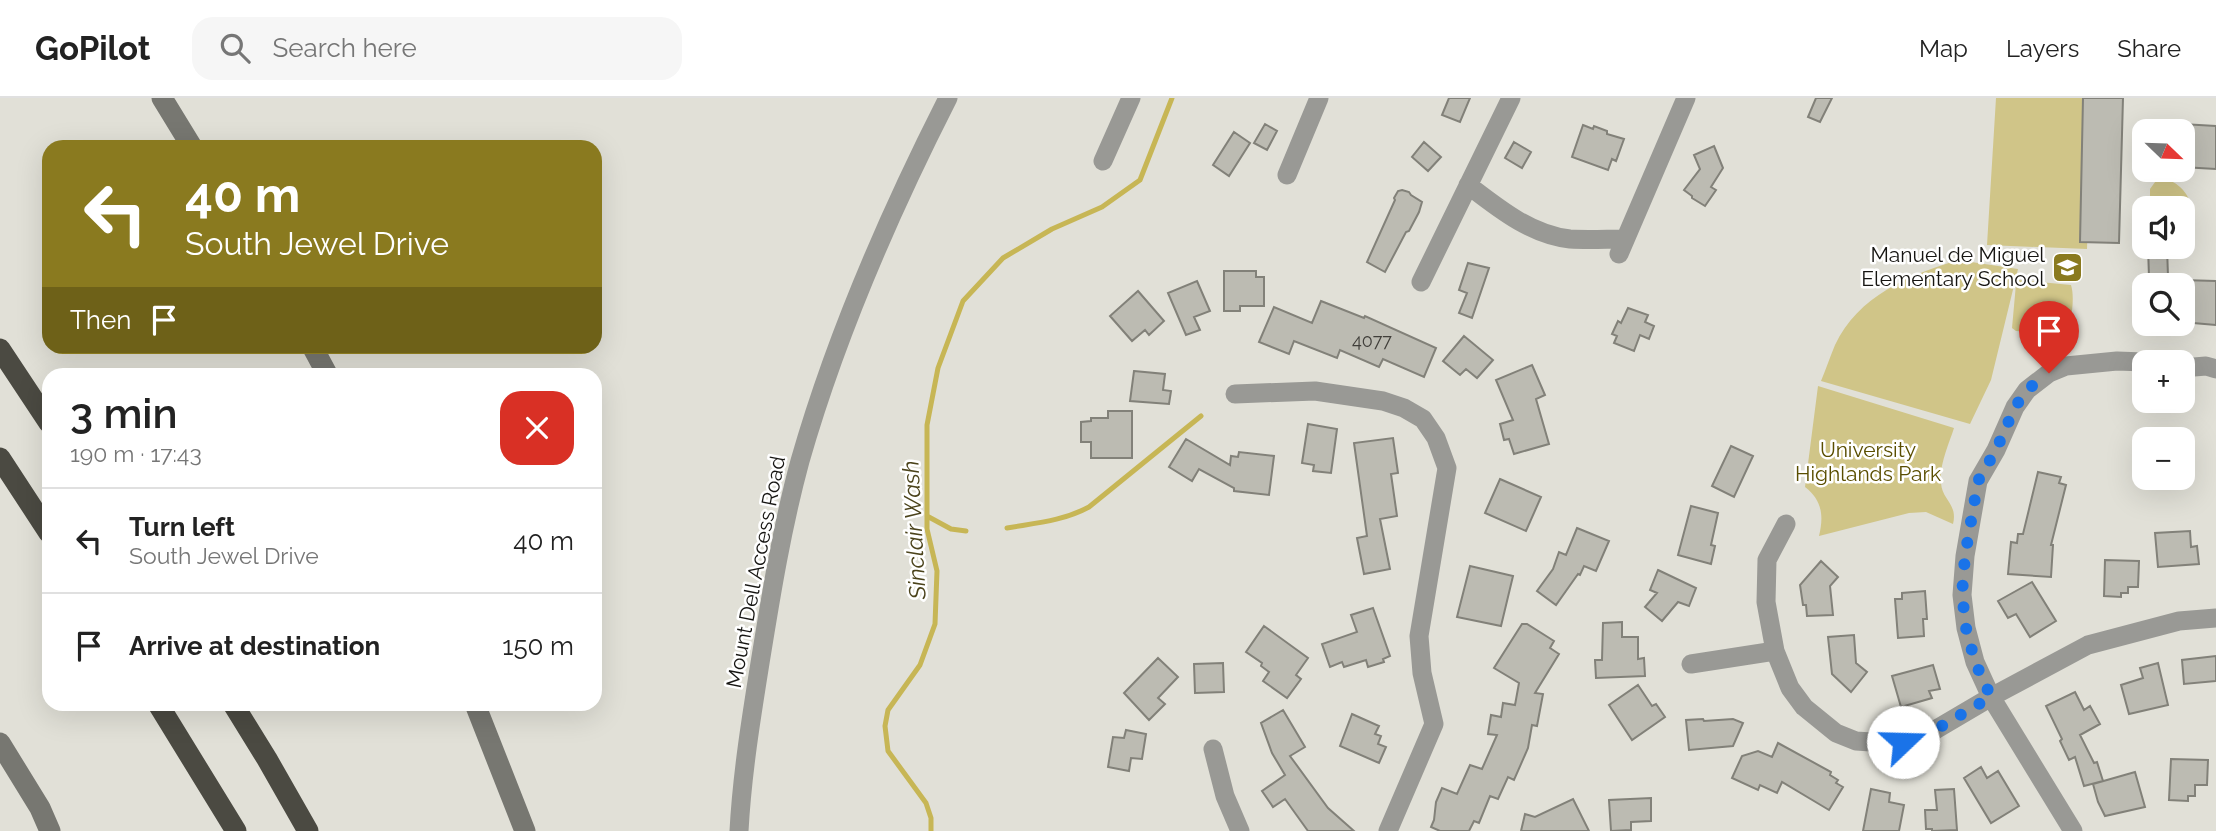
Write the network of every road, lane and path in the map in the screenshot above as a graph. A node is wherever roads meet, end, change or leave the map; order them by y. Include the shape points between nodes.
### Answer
1 (162, 98) edge
2 (948, 98) edge
3 (1131, 98) edge
4 (1319, 98) edge
5 (1511, 98) edge
6 (1686, 98) edge
7 (188, 140) edge
8 (1103, 161) dead end
9 (1287, 176) dead end
10 (1468, 185) junction
11 (1421, 282) dead end
12 (0, 349) edge
13 (2132, 362) edge
14 (2195, 367) edge
15 (2216, 369) edge
16 (1234, 394) dead end
17 (42, 412) edge
18 (0, 458) edge
19 (42, 522) edge
20 (1786, 524) dead end
21 (2216, 618) edge
22 (1775, 651) junction
23 (1691, 664) dead end
24 (1991, 697) junction
25 (162, 711) edge
26 (237, 711) edge
27 (478, 711) edge
28 (0, 743) edge
29 (1213, 749) dead end
30 (50, 831) edge
31 (236, 831) edge
32 (308, 831) edge
33 (525, 831) edge
34 (739, 831) edge
35 (1240, 831) edge
36 (1388, 831) edge
37 (2073, 831) edge

1 - 7 main road
2 - 34 street, Mount Dell Access Road via 854,304 800,461 769,606
3 - 8 street
4 - 9 street
5 - 10 street
6 - 10 street via 1622,246 1535,230
10 - 11 street
12 - 17 highway
13 - 24 street via 2066,366 2038,380 2015,407 1978,481 1962,594 1975,662
14 - 15 street
16 - 36 street via 1315,391 1404,408 1423,419 1447,468 1419,636 1434,724
18 - 19 highway
20 - 22 street via 1767,560 1766,602
21 - 24 street via 2179,621 2088,645
22 - 23 street
22 - 24 street via 1790,688 1804,707 1836,733 1856,741 1918,740
24 - 37 street
25 - 31 highway
26 - 32 highway
27 - 33 main road
28 - 30 main road
29 - 35 street

